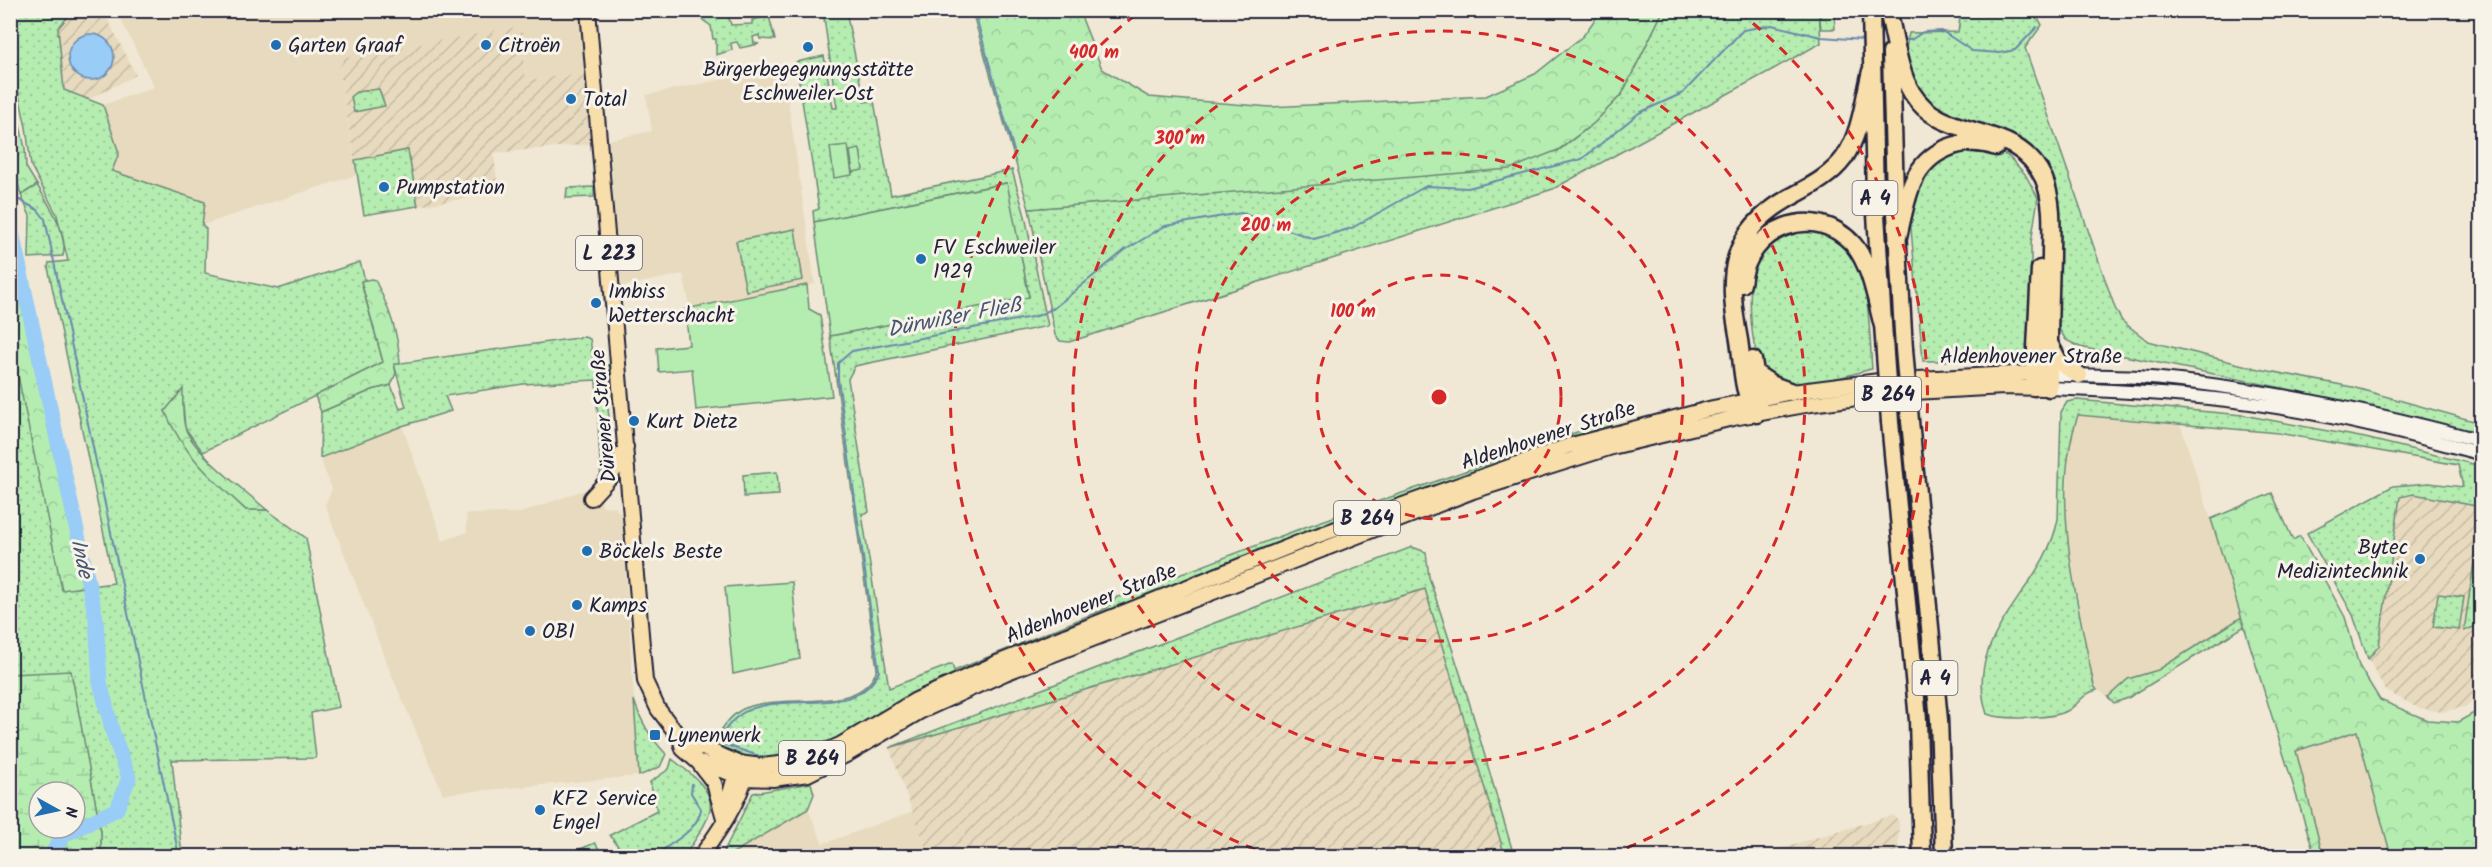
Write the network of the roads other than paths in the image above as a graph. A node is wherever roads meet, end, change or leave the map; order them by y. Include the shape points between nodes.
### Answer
1 (588, 10) edge
2 (1871, 15) edge
3 (1890, 15) edge
4 (1895, 55) junction
5 (1871, 63) junction
6 (1897, 241) junction
7 (1883, 326) junction
8 (2050, 345) junction
9 (1755, 373) junction
10 (2079, 375) junction
11 (2041, 381) junction
12 (1792, 392) junction
13 (1754, 404) junction
14 (2481, 441) edge
15 (626, 447) junction
16 (2481, 454) edge
17 (591, 498) dead end
18 (680, 738) junction
19 (698, 762) junction
20 (742, 771) junction
21 (724, 818) junction
22 (701, 856) edge
23 (1922, 856) edge
24 (1944, 856) edge

1 - 15 main road, Dürener Straße / L 223
2 - 5 highway, A 4
3 - 4 highway, A 4
4 - 6 highway, A 4
4 - 8 highway via 1908,87 1927,111 1952,125 2013,144 2041,174 2051,211
5 - 7 highway, A 4
5 - 13 highway via 1855,134 1844,158 1819,181 1769,211 1753,227 1737,254 1731,289
6 - 11 highway via 1914,179 1933,156 1959,144 1982,143 2002,149 2020,161 2038,187 2041,212
6 - 24 highway, A 4, bridge via 1939,720
7 - 9 highway via 1866,268 1852,243 1823,225 1783,226 1757,245 1744,270 1742,296
7 - 23 highway, A 4, bridge via 1918,720
8 - 10 highway via 2059,362
8 - 11 highway
9 - 12 highway
9 - 13 highway
10 - 11 main road, Aldenhovener Straße
10 - 14 main road, Aldenhovener Straße via 2137,377 2248,391 2370,414
11 - 12 main road, Aldenhovener Straße / B 264 via 1879,381
11 - 13 main road, Aldenhovener Straße / B 264
11 - 16 main road, Aldenhovener Straße via 2277,407
12 - 13 main road, Aldenhovener Straße / B 264
13 - 20 main road, Aldenhovener Straße / B 264 via 1568,446 1308,539 987,668 916,700 840,745 804,761
15 - 17 main road via 611,476
15 - 18 main road, Dürener Straße / L 223 via 645,681 658,709
18 - 19 main road, Dürener Straße / L 223 via 683,749
18 - 20 main road, Aldenhovener Straße / L 223
19 - 20 main road
19 - 21 main road, Dürener Straße via 714,783
20 - 21 main road via 733,809
21 - 22 main road

